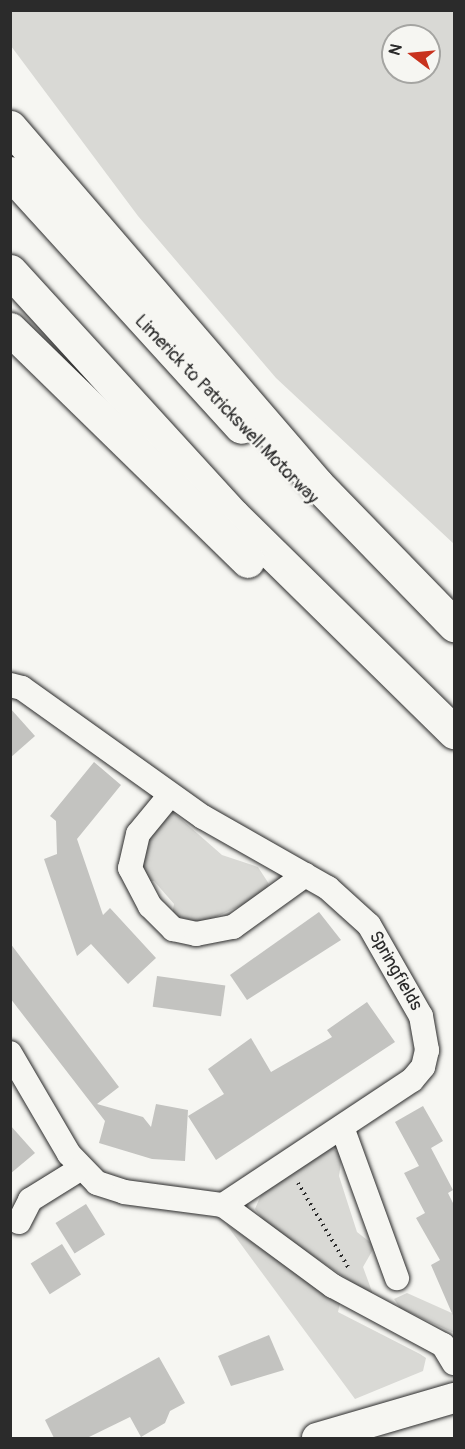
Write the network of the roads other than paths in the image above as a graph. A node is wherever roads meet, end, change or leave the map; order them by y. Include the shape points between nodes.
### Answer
1 (10, 127) edge
2 (10, 173) edge
3 (10, 271) edge
4 (10, 329) edge
5 (454, 625) edge
6 (454, 634) edge
7 (10, 685) edge
8 (454, 732) edge
9 (454, 756) edge
10 (170, 795) junction
11 (305, 875) junction
12 (10, 1053) edge
13 (342, 1127) junction
14 (80, 1169) junction
15 (223, 1205) junction
16 (19, 1222) dead end
17 (397, 1278) dead end
18 (454, 1363) edge
19 (454, 1398) edge
20 (317, 1438) edge

1 - 5 highway via 317,484
2 - 6 highway, Limerick to Patrickswell Motorway via 174,359
3 - 8 highway via 234,515
4 - 9 highway via 424,734
7 - 10 street, Springfields via 22,688
10 - 11 street, Springfields
10 - 11 street via 138,834 130,863 133,881 173,929 214,933 233,927
11 - 13 street, Springfields via 369,925 426,1034 427,1050 417,1074
12 - 14 street
13 - 15 street, Springfields
13 - 17 street
14 - 15 street via 97,1183 124,1192
14 - 16 street via 30,1200
15 - 18 street via 289,1257 366,1305 443,1345
19 - 20 street

